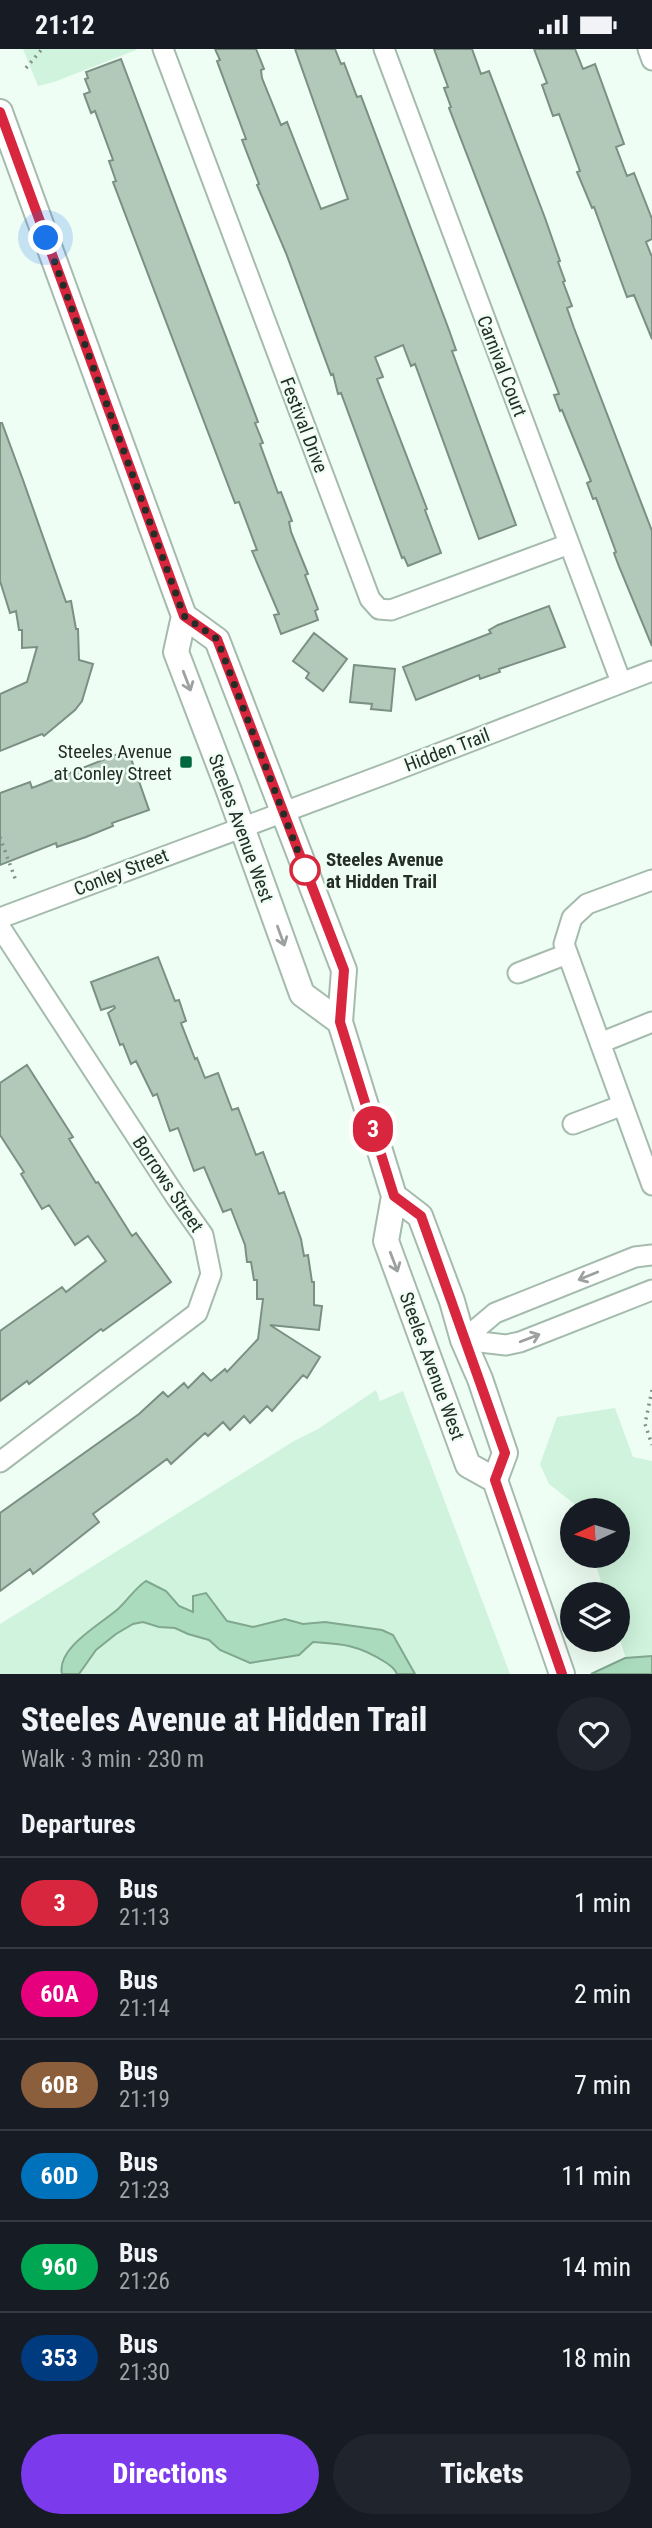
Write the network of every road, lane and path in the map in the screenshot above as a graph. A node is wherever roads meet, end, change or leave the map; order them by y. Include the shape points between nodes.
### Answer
1 (42, 49) edge
2 (163, 49) edge
3 (384, 49) edge
4 (648, 49) edge
5 (652, 60) edge
6 (26, 68) dead end
7 (0, 112) edge
8 (569, 544) junction
9 (184, 616) junction
10 (652, 671) edge
11 (621, 682) junction
12 (284, 812) junction
13 (241, 826) junction
14 (0, 837) edge
15 (652, 880) edge
16 (16, 881) dead end
17 (0, 918) edge
18 (0, 927) edge
19 (568, 954) junction
20 (518, 972) dead end
21 (340, 1022) junction
22 (652, 1022) edge
23 (600, 1043) junction
24 (623, 1105) junction
25 (573, 1124) dead end
26 (652, 1185) edge
27 (394, 1196) junction
28 (652, 1255) edge
29 (652, 1290) edge
30 (463, 1340) junction
31 (427, 1352) junction
32 (652, 1390) edge
33 (652, 1445) edge
34 (0, 1462) edge
35 (495, 1480) junction
36 (561, 1670) edge

1 - 6 path
2 - 8 street, Festival Drive via 370,599 379,609 391,610
3 - 8 street, Carnival Court
4 - 5 street
7 - 9 main road
8 - 11 street, Carnival Court
9 - 12 main road, Steeles Avenue West via 217,639
9 -> 13 main road, Steeles Avenue West via 176,652
10 - 11 street, Hidden Trail
11 - 12 street, Hidden Trail
12 - 13 street, Hidden Trail
12 - 21 main road, Steeles Avenue West via 344,970
13 - 17 street, Conley Street
13 -> 21 main road, Steeles Avenue West via 302,994
14 - 16 path
15 - 19 street via 587,904 572,918 564,944
18 - 34 street, Borrows Street via 203,1235 211,1274 197,1313
19 - 20 street
19 - 23 street
21 - 27 main road, Steeles Avenue West
22 - 23 street
23 - 24 street
24 - 25 street
24 - 26 street
27 - 30 main road, Steeles Avenue West via 421,1216
27 -> 31 main road, Steeles Avenue West via 386,1241
28 -> 30 street via 635,1257 495,1313
30 -> 29 street via 520,1342
30 - 31 main road
30 - 35 main road, Steeles Avenue West via 505,1453
31 - 35 main road, Steeles Avenue West via 468,1465
32 - 33 path via 645,1424
35 - 36 main road

